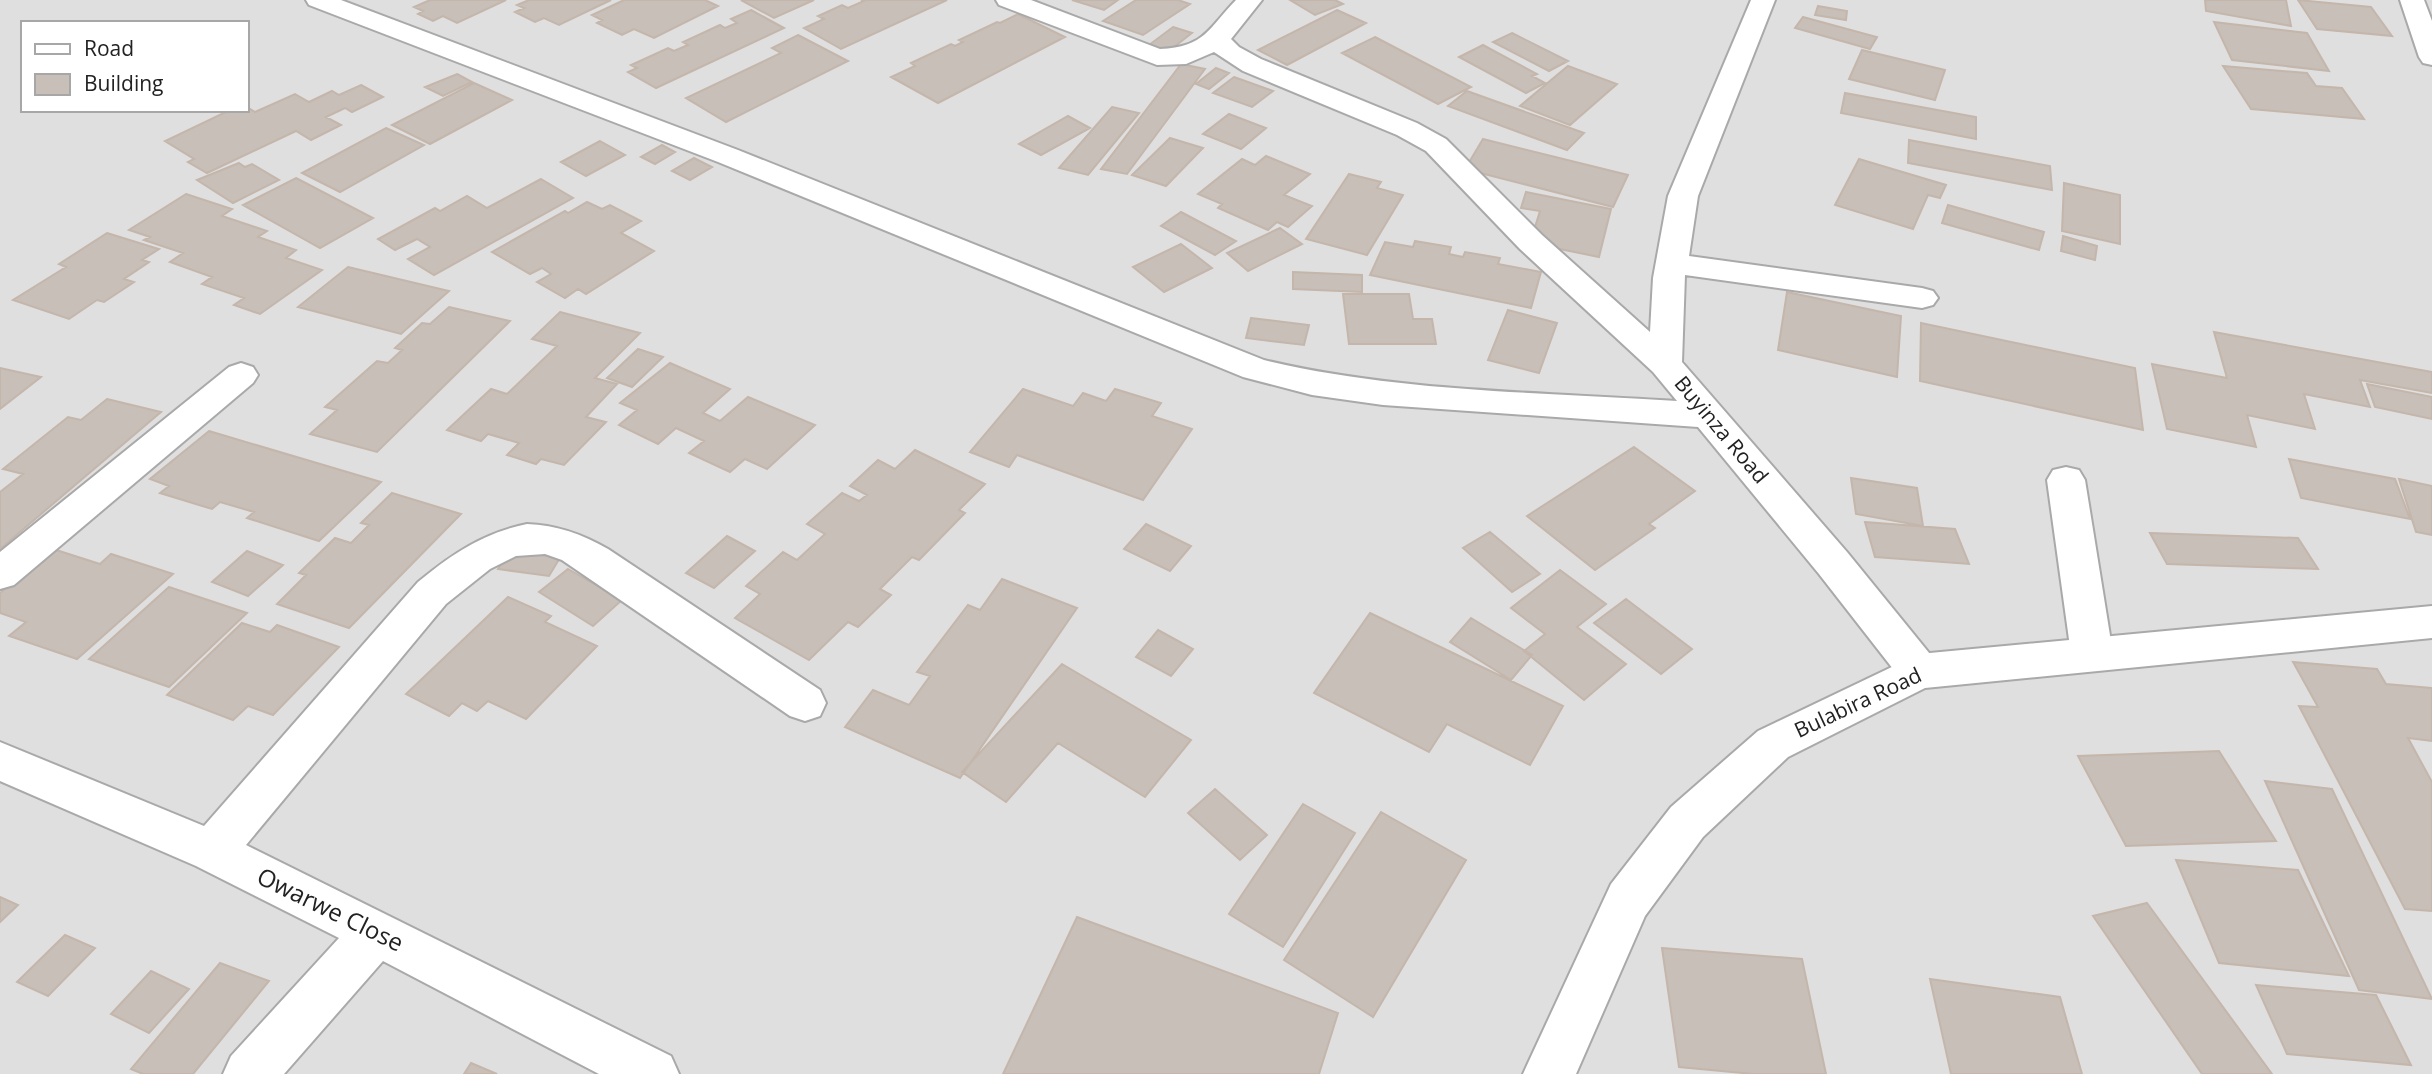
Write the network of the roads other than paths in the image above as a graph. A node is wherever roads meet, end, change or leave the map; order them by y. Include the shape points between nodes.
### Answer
1 (318, 0) edge
2 (1008, 0) edge
3 (1251, 0) edge
4 (1763, 0) edge
5 (2412, 0) edge
6 (1217, 40) junction
7 (2432, 57) edge
8 (1672, 263) junction
9 (1922, 298) dead end
10 (1665, 365) junction
11 (241, 375) dead end
12 (1707, 415) junction
13 (2066, 480) dead end
14 (0, 575) edge
15 (2432, 622) edge
16 (2092, 654) junction
17 (1919, 671) junction
18 (805, 703) dead end
19 (0, 761) edge
20 (212, 851) junction
21 (377, 932) junction
22 (248, 1074) edge
23 (653, 1074) edge
24 (1549, 1074) edge

1 - 12 street via 728,156 1255,369 1383,393
2 - 6 street via 1157,57 1186,56
3 - 6 street
4 - 8 street, Buyinza Road via 1683,196
5 - 7 street
6 - 10 street via 1252,65 1436,145 1531,242
8 - 9 street
8 - 10 street, Buyinza Road
10 - 12 street, Buyinza Road
11 - 14 street
12 - 17 street, Buyinza Road
13 - 16 street
15 - 16 street, Bulabira Road
16 - 17 street, Bulabira Road
17 - 24 street, Bulabira Road via 1773,744 1687,822 1628,900
18 - 20 street via 564,543 535,538 501,544 470,561 432,593
19 - 20 street, Owarwe Close
20 - 21 street, Owarwe Close
21 - 22 street
21 - 23 street, Owarwe Close

